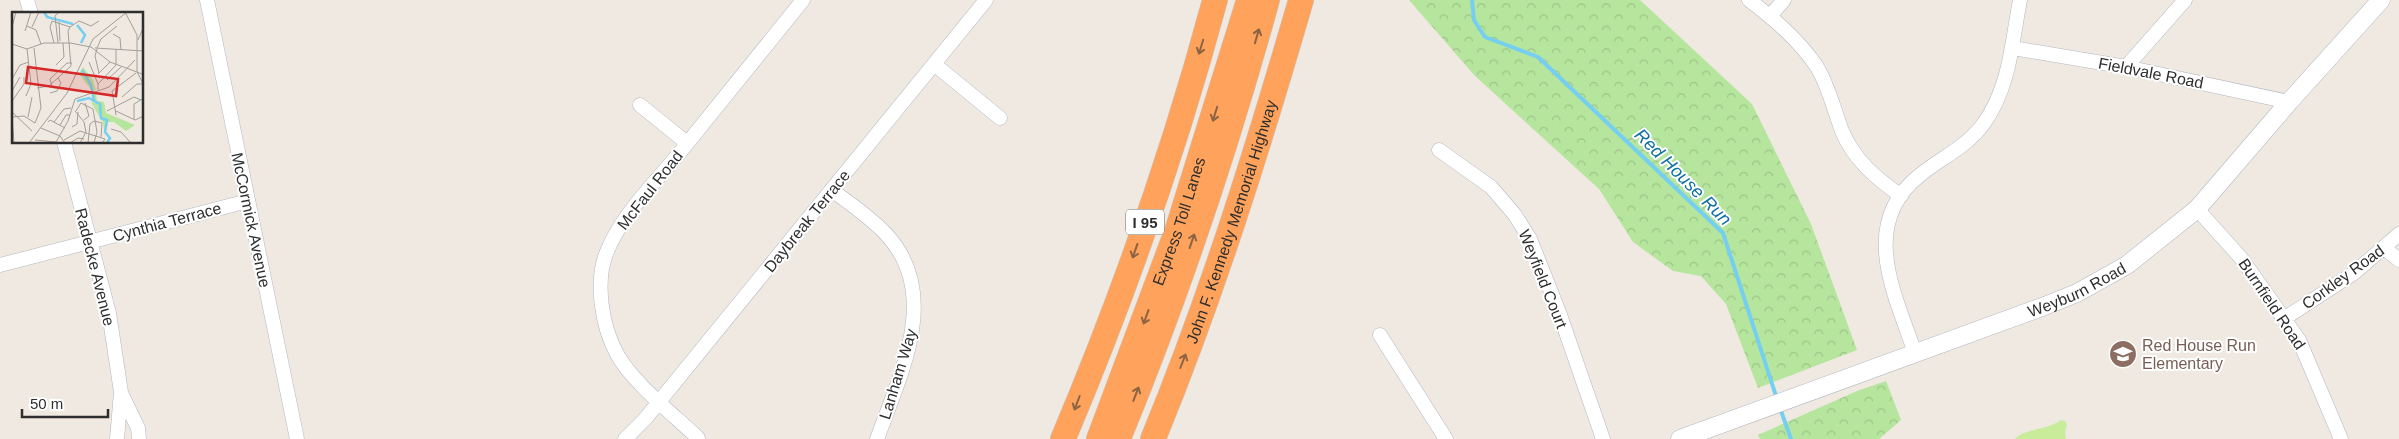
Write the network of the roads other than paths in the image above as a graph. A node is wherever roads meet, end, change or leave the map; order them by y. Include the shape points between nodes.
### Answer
1 (207, 0) edge
2 (803, 0) edge
3 (986, 0) edge
4 (1215, 0) edge
5 (1249, 0) edge
6 (1268, 0) edge
7 (1301, 0) edge
8 (1749, 0) edge
9 (1784, 0) edge
10 (2020, 0) edge
11 (2184, 0) edge
12 (2381, 0) edge
13 (1770, 16) junction
14 (2014, 48) junction
15 (934, 64) junction
16 (2126, 68) junction
17 (2289, 102) junction
18 (640, 105) dead end
19 (1000, 118) dead end
20 (687, 143) junction
21 (64, 144) edge
22 (1439, 150) dead end
23 (833, 191) junction
24 (1901, 196) junction
25 (248, 201) junction
26 (2197, 209) junction
27 (2399, 234) edge
28 (89, 242) junction
29 (2384, 248) junction
30 (2399, 260) edge
31 (0, 265) edge
32 (2285, 318) junction
33 (1380, 335) dead end
34 (1915, 353) junction
35 (121, 392) junction
36 (660, 401) junction
37 (698, 438) edge
38 (117, 439) edge
39 (139, 439) edge
40 (297, 439) edge
41 (625, 439) edge
42 (877, 439) edge
43 (1063, 439) edge
44 (1098, 439) edge
45 (1118, 439) edge
46 (1153, 439) edge
47 (1446, 439) edge
48 (1603, 439) edge
49 (1680, 439) edge
50 (2341, 439) edge

1 - 25 street, McCormick Avenue
2 - 20 street, McFaul Road
3 - 15 street, Daybreak Terrace
4 -> 43 highway, I 95 via 1130,266
5 -> 44 highway, Express Toll Lanes via 1177,231
45 -> 6 highway, Express Toll Lanes via 1202,213
46 -> 7 highway, John F. Kennedy Memorial Highway via 1243,191
8 - 13 street
9 - 13 street
10 - 14 street
11 - 16 street
12 - 17 street, Weyburn Road
13 - 24 street via 1792,36 1817,67 1855,155 1876,178
14 - 16 street, Fieldvale Road
14 - 24 street via 1995,103 1980,128 1962,148 1915,179
15 - 19 street
15 - 23 street, Daybreak Terrace
16 - 17 street, Fieldvale Road
17 - 26 street, Weyburn Road
18 - 20 street
20 - 36 street, McFaul Road via 616,234 605,256 602,275 606,322 617,354 627,369
21 - 28 street, Radecke Avenue
22 - 48 street, Weyfield Court via 1491,187 1530,239
23 - 36 street, Daybreak Terrace
23 - 42 street, Lanham Way via 887,235 904,261 913,290 913,331
24 - 34 street via 1886,227 1885,256 1891,286
25 - 28 street, Cynthia Terrace
25 - 40 street, McCormick Avenue
26 - 32 street, Burnfield Road via 2242,258
26 - 34 street, Weyburn Road via 2127,265 2077,293
27 - 29 street, Corkley Road
28 - 31 street, Cynthia Terrace
28 - 35 street, Radecke Avenue via 109,312
29 - 30 street
29 - 32 street, Corkley Road via 2354,273
32 - 50 street, Burnfield Road via 2309,359
33 - 47 street
34 - 49 street, Weyburn Road
35 - 38 street, Radecke Avenue
35 - 39 street, Radecke Avenue via 138,428
36 - 37 street, McFaul Road
36 - 41 street, Daybreak Terrace

